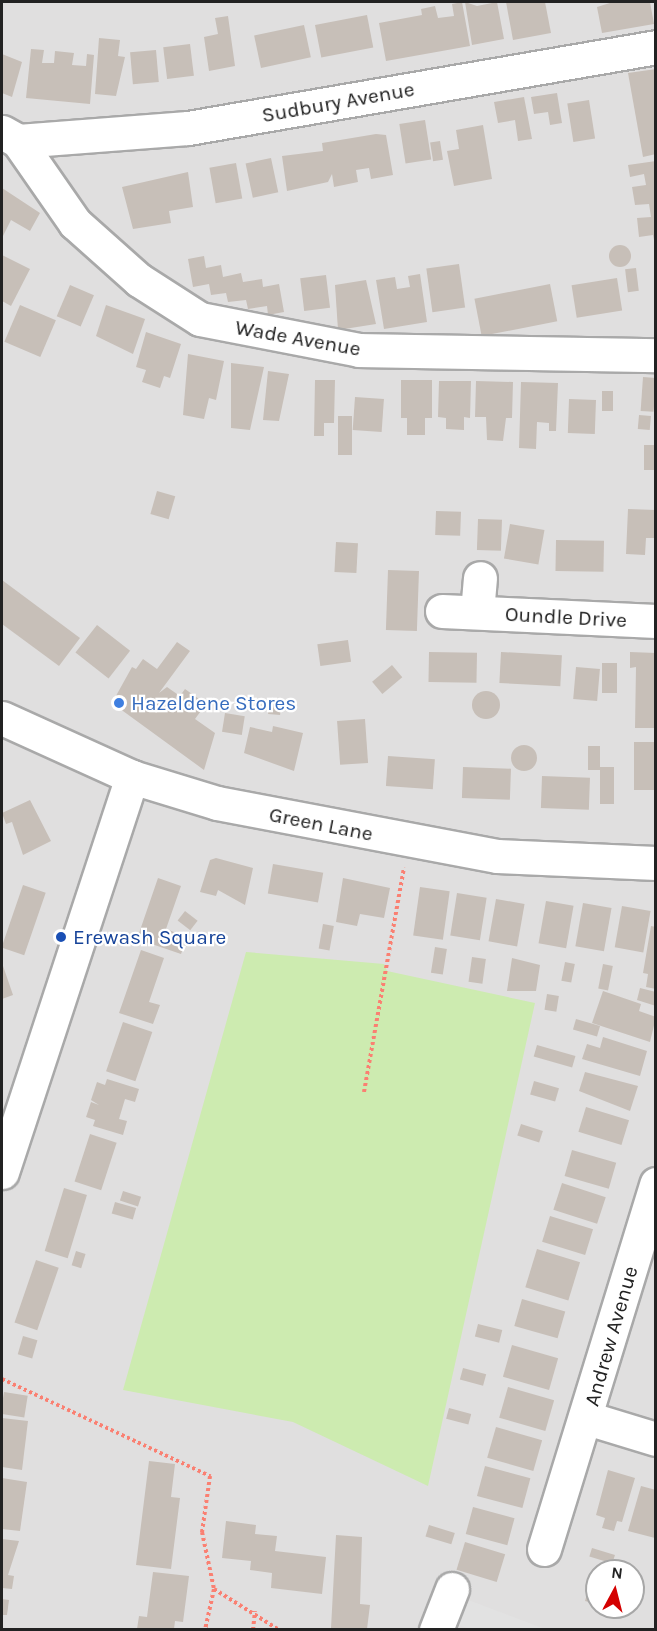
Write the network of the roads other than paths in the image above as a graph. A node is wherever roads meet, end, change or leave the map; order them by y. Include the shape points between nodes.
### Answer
1 (656, 47) edge
2 (10, 137) edge
3 (656, 355) edge
4 (480, 578) dead end
5 (442, 611) dead end
6 (477, 612) junction
7 (656, 621) edge
8 (2, 718) edge
9 (132, 777) junction
10 (656, 863) edge
11 (12, 1096) edge
12 (2, 1172) edge
13 (656, 1184) edge
14 (587, 1418) junction
15 (656, 1439) edge
16 (544, 1549) dead end
17 (452, 1589) dead end
18 (436, 1629) edge

1 - 2 street, Sudbury Avenue via 188,128
2 - 3 street, Wade Avenue via 75,223 139,280 200,320 359,350
4 - 6 street, Oundle Drive
5 - 6 street, Oundle Drive
6 - 7 street, Oundle Drive
8 - 9 street, Green Lane
9 - 10 street, Green Lane via 217,803 496,856
9 - 11 street via 92,911
11 - 12 street
13 - 14 street, Andrew Avenue
14 - 15 street, Andrew Avenue
14 - 16 street, Andrew Avenue
17 - 18 street

